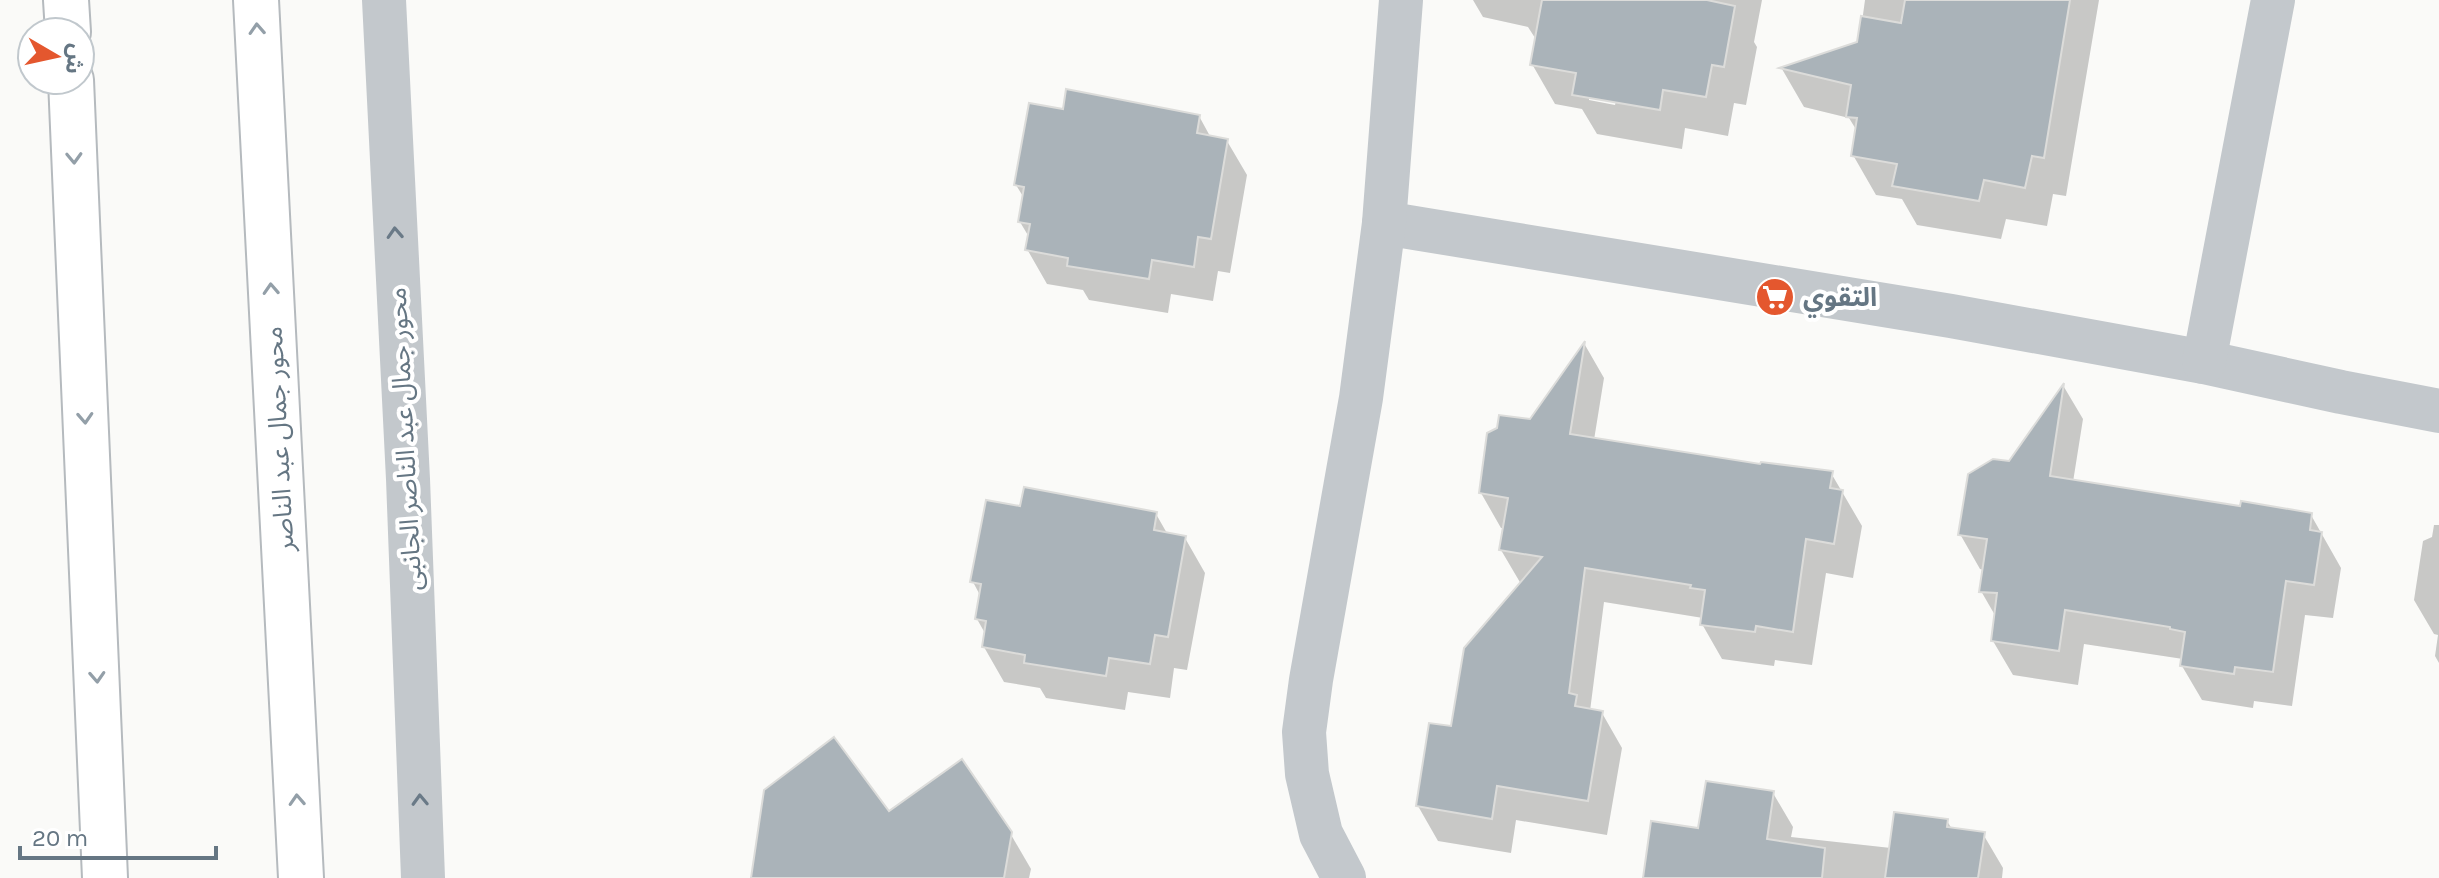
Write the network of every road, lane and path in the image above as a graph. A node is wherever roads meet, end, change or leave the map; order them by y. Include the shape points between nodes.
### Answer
1 (256, 0) edge
2 (384, 0) edge
3 (1401, 0) edge
4 (2273, 0) edge
5 (72, 96) edge
6 (1384, 223) junction
7 (2204, 362) junction
8 (2439, 411) edge
9 (105, 878) edge
10 (301, 878) edge
11 (423, 878) edge
12 (1344, 878) edge

10 -> 1 main road, محور جمال عبد الناصر
11 -> 2 street, محور جمال عبد الناصر الجانبى
3 - 6 street
4 - 7 street
5 -> 9 main road
6 - 7 street
6 - 12 street via 1353,453 1304,732 1321,834
7 - 8 street

